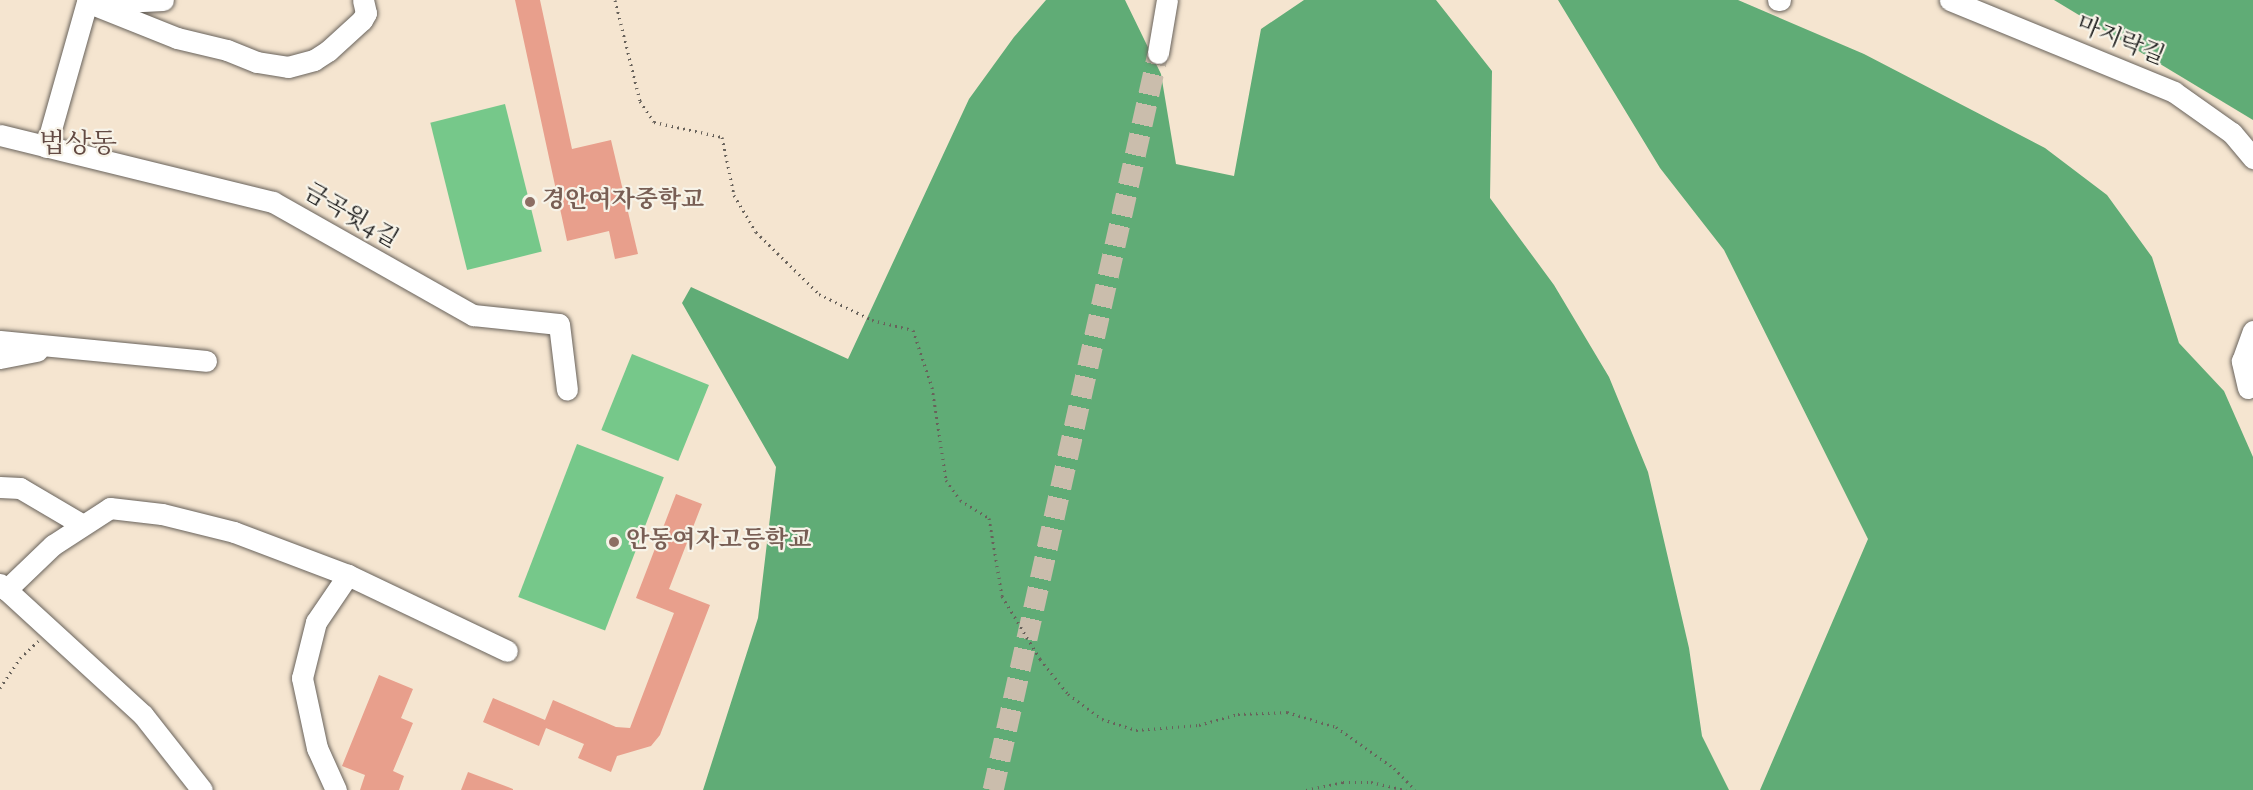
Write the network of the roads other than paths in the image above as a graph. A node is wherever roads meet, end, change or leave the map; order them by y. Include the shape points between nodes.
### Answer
1 (163, 0) edge
2 (363, 0) edge
3 (1167, 0) edge
4 (1950, 0) edge
5 (85, 1) edge
6 (1158, 53) tunnel mouth
7 (0, 135) edge
8 (46, 147) junction
9 (2253, 158) edge
10 (2253, 331) edge
11 (0, 341) edge
12 (46, 347) junction
13 (0, 358) edge
14 (206, 361) dead end
15 (2248, 388) dead end
16 (567, 390) dead end
17 (0, 487) edge
18 (81, 524) junction
19 (348, 575) junction
20 (3, 587) edge
21 (507, 651) dead end
22 (202, 790) edge
23 (336, 790) edge

1 - 5 street via 139,4
2 - 5 street via 366,13 362,20 328,51 314,60 288,67 257,63 227,50 177,38
3 - 6 street
4 - 9 street, 마지락길 via 2175,92 2232,133
5 - 8 street
7 - 8 street, 금곡윗4길
8 - 16 street, 금곡윗4길 via 273,202 473,315 559,324
10 - 15 street via 2242,361
11 - 12 street
12 - 13 street
12 - 14 street
17 - 18 street via 20,488
18 - 19 street via 110,508 162,514 234,532
18 - 20 street
19 - 21 street
19 - 23 street via 316,622 302,678 317,748
20 - 22 street via 143,715

